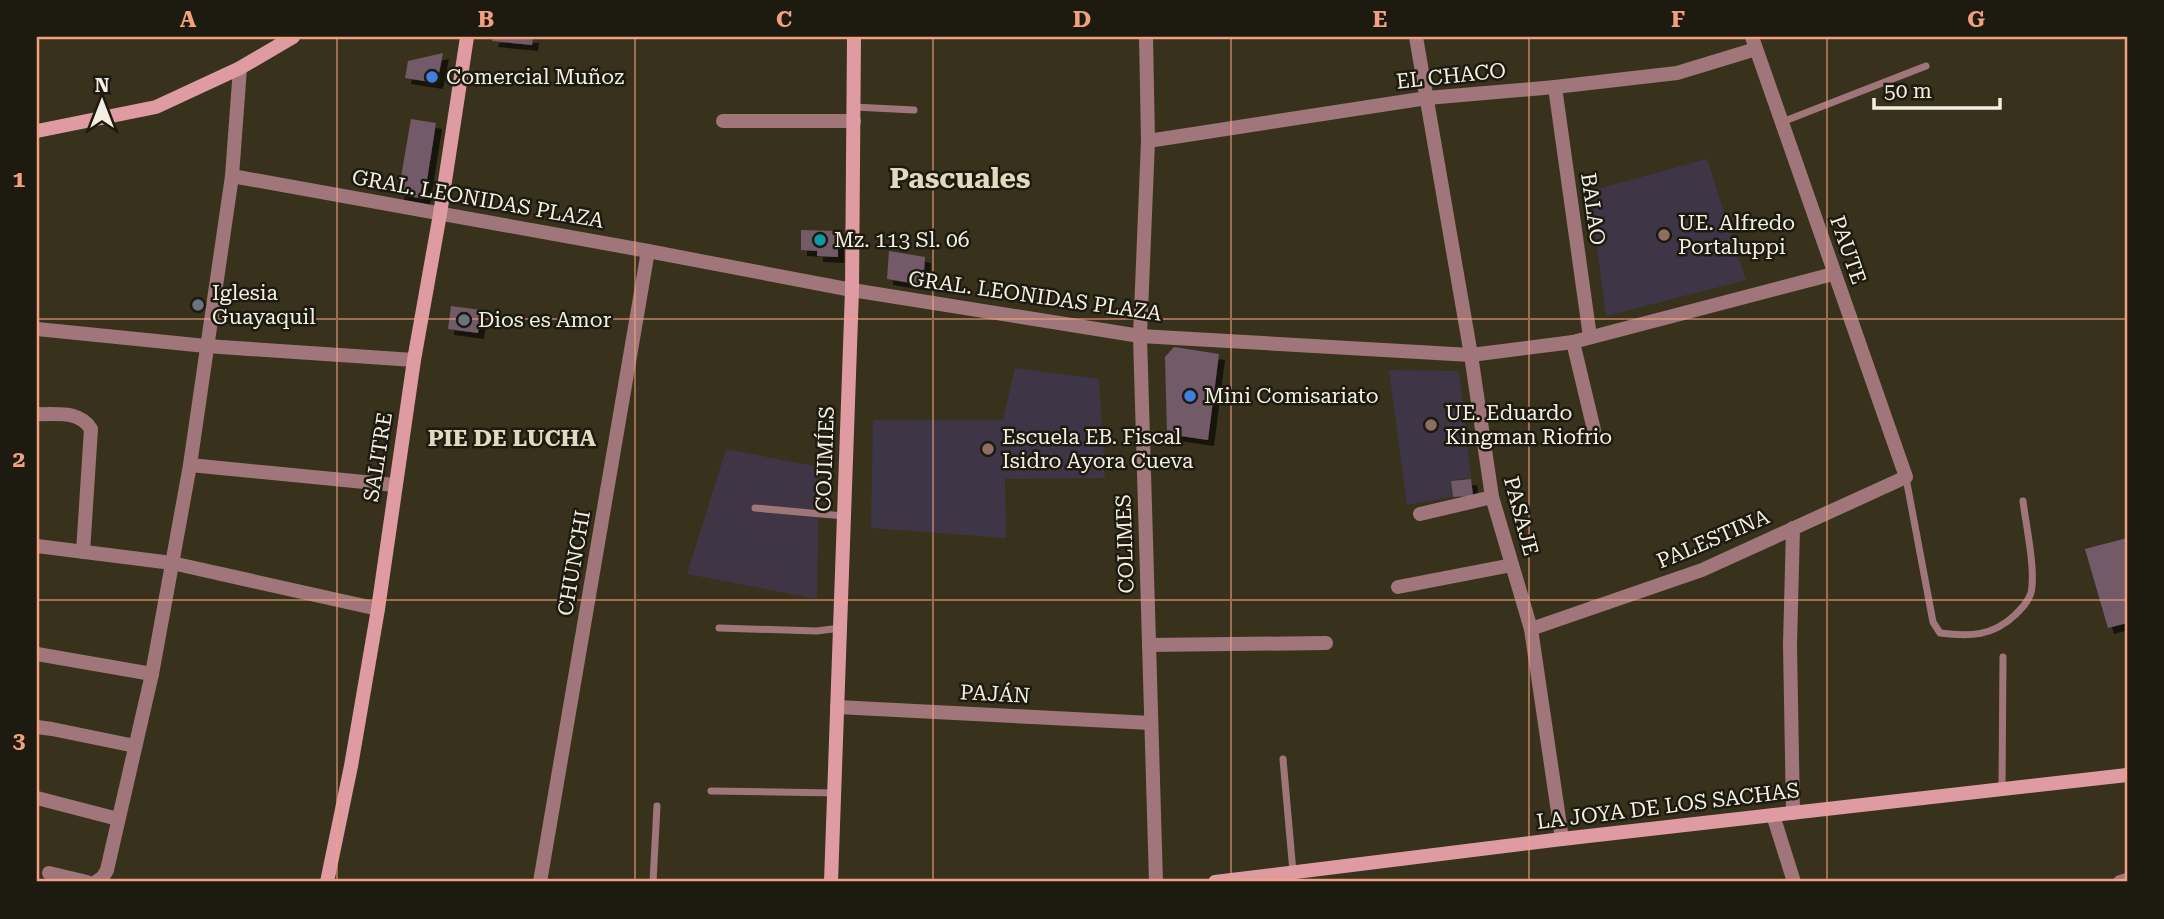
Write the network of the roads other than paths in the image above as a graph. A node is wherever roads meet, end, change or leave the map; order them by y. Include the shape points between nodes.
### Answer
1 (293, 37) edge
2 (467, 37) edge
3 (854, 37) edge
4 (1146, 37) edge
5 (1416, 37) edge
6 (1754, 43) edge
7 (1926, 66) dead end
8 (240, 68) junction
9 (1555, 88) junction
10 (1427, 98) junction
11 (914, 110) dead end
12 (853, 114) junction
13 (723, 121) dead end
14 (1782, 122) junction
15 (37, 131) edge
16 (1148, 142) junction
17 (232, 176) junction
18 (440, 214) junction
19 (648, 251) junction
20 (1833, 274) junction
21 (852, 290) junction
22 (37, 329) edge
23 (1140, 335) junction
24 (1590, 337) junction
25 (1573, 342) junction
26 (206, 346) junction
27 (1471, 355) junction
28 (414, 360) junction
29 (37, 414) edge
30 (1594, 430) dead end
31 (190, 465) junction
32 (1906, 477) junction
33 (395, 485) junction
34 (1492, 497) junction
35 (2023, 501) dead end
36 (755, 508) dead end
37 (1420, 514) dead end
38 (844, 516) junction
39 (1793, 528) junction
40 (37, 545) edge
41 (83, 552) junction
42 (172, 563) junction
43 (1512, 565) junction
44 (1398, 587) dead end
45 (378, 609) junction
46 (719, 628) dead end
47 (840, 628) junction
48 (1531, 629) junction
49 (1326, 643) dead end
50 (1149, 645) junction
51 (37, 654) edge
52 (2003, 657) dead end
53 (152, 674) junction
54 (837, 707) junction
55 (1151, 723) junction
56 (37, 727) edge
57 (135, 747) junction
58 (1283, 759) dead end
59 (2127, 775) edge
60 (2002, 789) junction
61 (711, 791) dead end
62 (834, 793) junction
63 (37, 798) edge
64 (657, 806) dead end
65 (1793, 813) junction
66 (1773, 815) junction
67 (118, 819) junction
68 (1562, 839) junction
69 (48, 873) dead end
70 (1287, 876) edge
71 (2127, 880) edge
72 (87, 882) edge
73 (96, 882) edge
74 (327, 882) edge
75 (540, 882) edge
76 (653, 882) edge
77 (831, 882) edge
78 (1156, 882) edge
79 (1215, 882) edge
80 (1794, 882) edge
81 (2120, 882) edge

1 - 8 street
2 - 18 street, SALITRE
3 - 12 street, COJIMÍES
4 - 16 street, COLIMES
5 - 10 street, PASAJE
6 - 9 street, EL CHACO via 1677,73
6 - 14 street, PAUTE
7 - 14 lane
8 - 15 street via 156,107
8 - 17 street
9 - 10 street, EL CHACO
9 - 24 street, BALAO
10 - 16 street, EL CHACO
10 - 27 street, PASAJE
11 - 12 lane
12 - 13 street
12 - 21 street, COJIMÍES
14 - 20 street, PAUTE
16 - 23 street, COLIMES
17 - 18 street, GRAL. LEONIDAS PLAZA
17 - 26 street
18 - 19 street, GRAL. LEONIDAS PLAZA
18 - 28 street, SALITRE
19 - 21 street, GRAL. LEONIDAS PLAZA
19 - 75 street, CHUNCHI
20 - 24 street, GRAL. LEONIDAS PLAZA
20 - 32 street, PAUTE
21 - 23 street, GRAL. LEONIDAS PLAZA
21 - 38 street, COJIMÍES
22 - 26 street
23 - 27 street, GRAL. LEONIDAS PLAZA
23 - 50 street, COLIMES
24 - 25 street, GRAL. LEONIDAS PLAZA
25 - 27 street, GRAL. LEONIDAS PLAZA
25 - 30 street
26 - 28 street
26 - 31 street
27 - 34 street, PASAJE
28 - 33 street, SALITRE
29 - 41 street via 75,415 90,429
31 - 33 street
31 - 42 street
32 - 35 lane via 1933,622 1940,634 1987,633 2003,626 2025,605 2032,577
32 - 39 street, PALESTINA
33 - 45 street, SALITRE
34 - 37 street
34 - 43 street, PASAJE
36 - 38 lane
38 - 47 street, COJIMÍES
39 - 48 street, PALESTINA via 1702,570
39 - 65 street
40 - 41 street
41 - 42 street
42 - 45 street
42 - 53 street
43 - 44 street
43 - 48 street, PASAJE
45 - 74 street, SALITRE
46 - 47 lane
47 - 54 street, COJIMÍES
48 - 68 street, PASAJE
49 - 50 street
50 - 55 street, COLIMES
51 - 53 street
52 - 60 lane
53 - 57 street
54 - 55 street, PAJÁN
54 - 62 street, COJIMÍES
55 - 78 street, COLIMES
56 - 57 street
57 - 67 street
58 - 70 lane
59 - 60 street, LA JOYA DE LOS SACHAS
60 - 65 street, LA JOYA DE LOS SACHAS
61 - 62 lane
62 - 77 street, COJIMÍES
63 - 67 street
64 - 76 lane
65 - 66 street, LA JOYA DE LOS SACHAS
66 - 68 street, LA JOYA DE LOS SACHAS
66 - 80 street
67 - 73 street via 107,870
68 - 70 street, LA JOYA DE LOS SACHAS
69 - 72 street
70 - 79 street, LA JOYA DE LOS SACHAS
71 - 81 street

